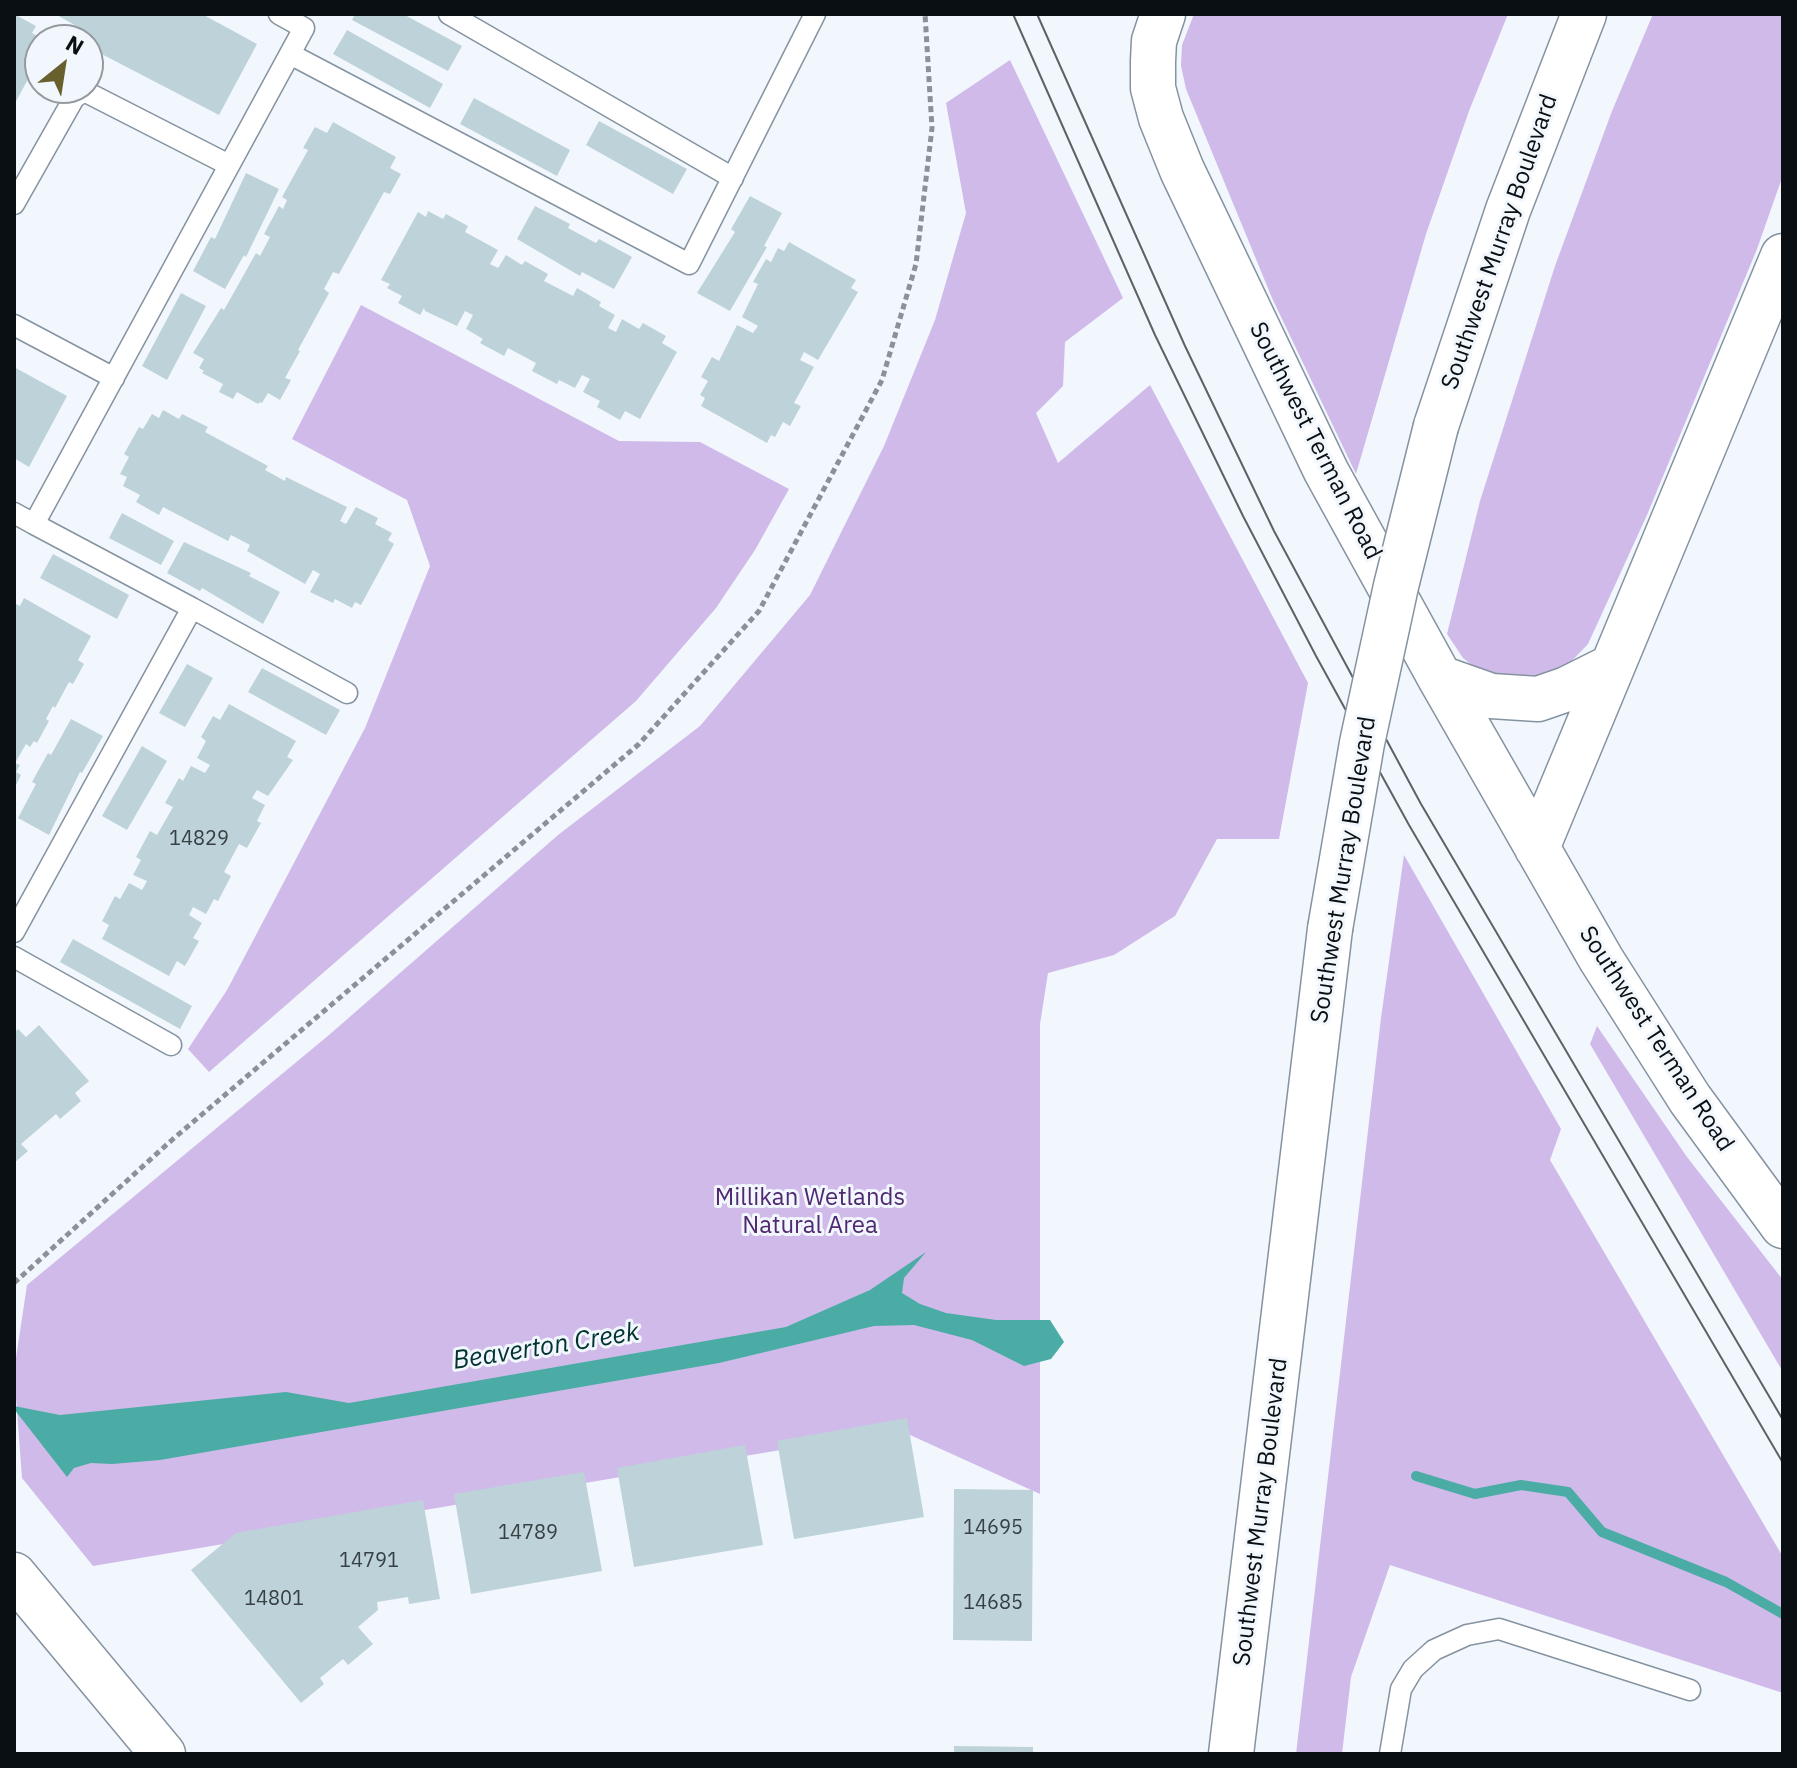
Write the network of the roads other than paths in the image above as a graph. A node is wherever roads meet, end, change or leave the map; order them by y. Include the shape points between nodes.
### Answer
1 (279, 14) edge
2 (449, 14) edge
3 (815, 14) edge
4 (1163, 14) edge
5 (1584, 14) edge
6 (308, 21) edge
7 (290, 54) junction
8 (229, 165) junction
9 (733, 178) junction
10 (14, 204) edge
11 (1783, 256) edge
12 (14, 325) edge
13 (114, 378) junction
14 (14, 513) edge
15 (34, 524) junction
16 (192, 608) junction
17 (1611, 667) junction
18 (1440, 678) junction
19 (347, 693) dead end
20 (1537, 848) junction
21 (14, 932) edge
22 (14, 957) edge
23 (171, 1045) dead end
24 (1783, 1226) edge
25 (14, 1575) edge
26 (1690, 1690) dead end
27 (163, 1754) edge
28 (1231, 1754) edge
29 (1390, 1754) edge

1 - 6 lane
2 - 9 lane
3 - 9 lane
4 - 18 street, Southwest Terman Road via 1154,41 1153,88 1182,170 1326,471
5 - 28 street, Southwest Murray Boulevard, bridge via 1508,210 1436,426 1362,743 1330,929
6 - 7 lane
7 - 8 lane
7 - 9 lane via 689,264
8 - 10 lane via 81,93
8 - 13 lane
11 - 17 street
12 - 13 lane
13 - 15 lane
14 - 15 lane
15 - 16 lane
16 - 19 lane
16 - 21 lane
17 - 18 street via 1538,699 1491,696
17 - 20 street
18 - 20 street, Southwest Terman Road
20 - 24 street, Southwest Terman Road via 1690,1099
22 - 23 lane
25 - 27 street
26 - 29 lane via 1499,1629 1467,1635 1434,1650 1413,1669 1401,1689

